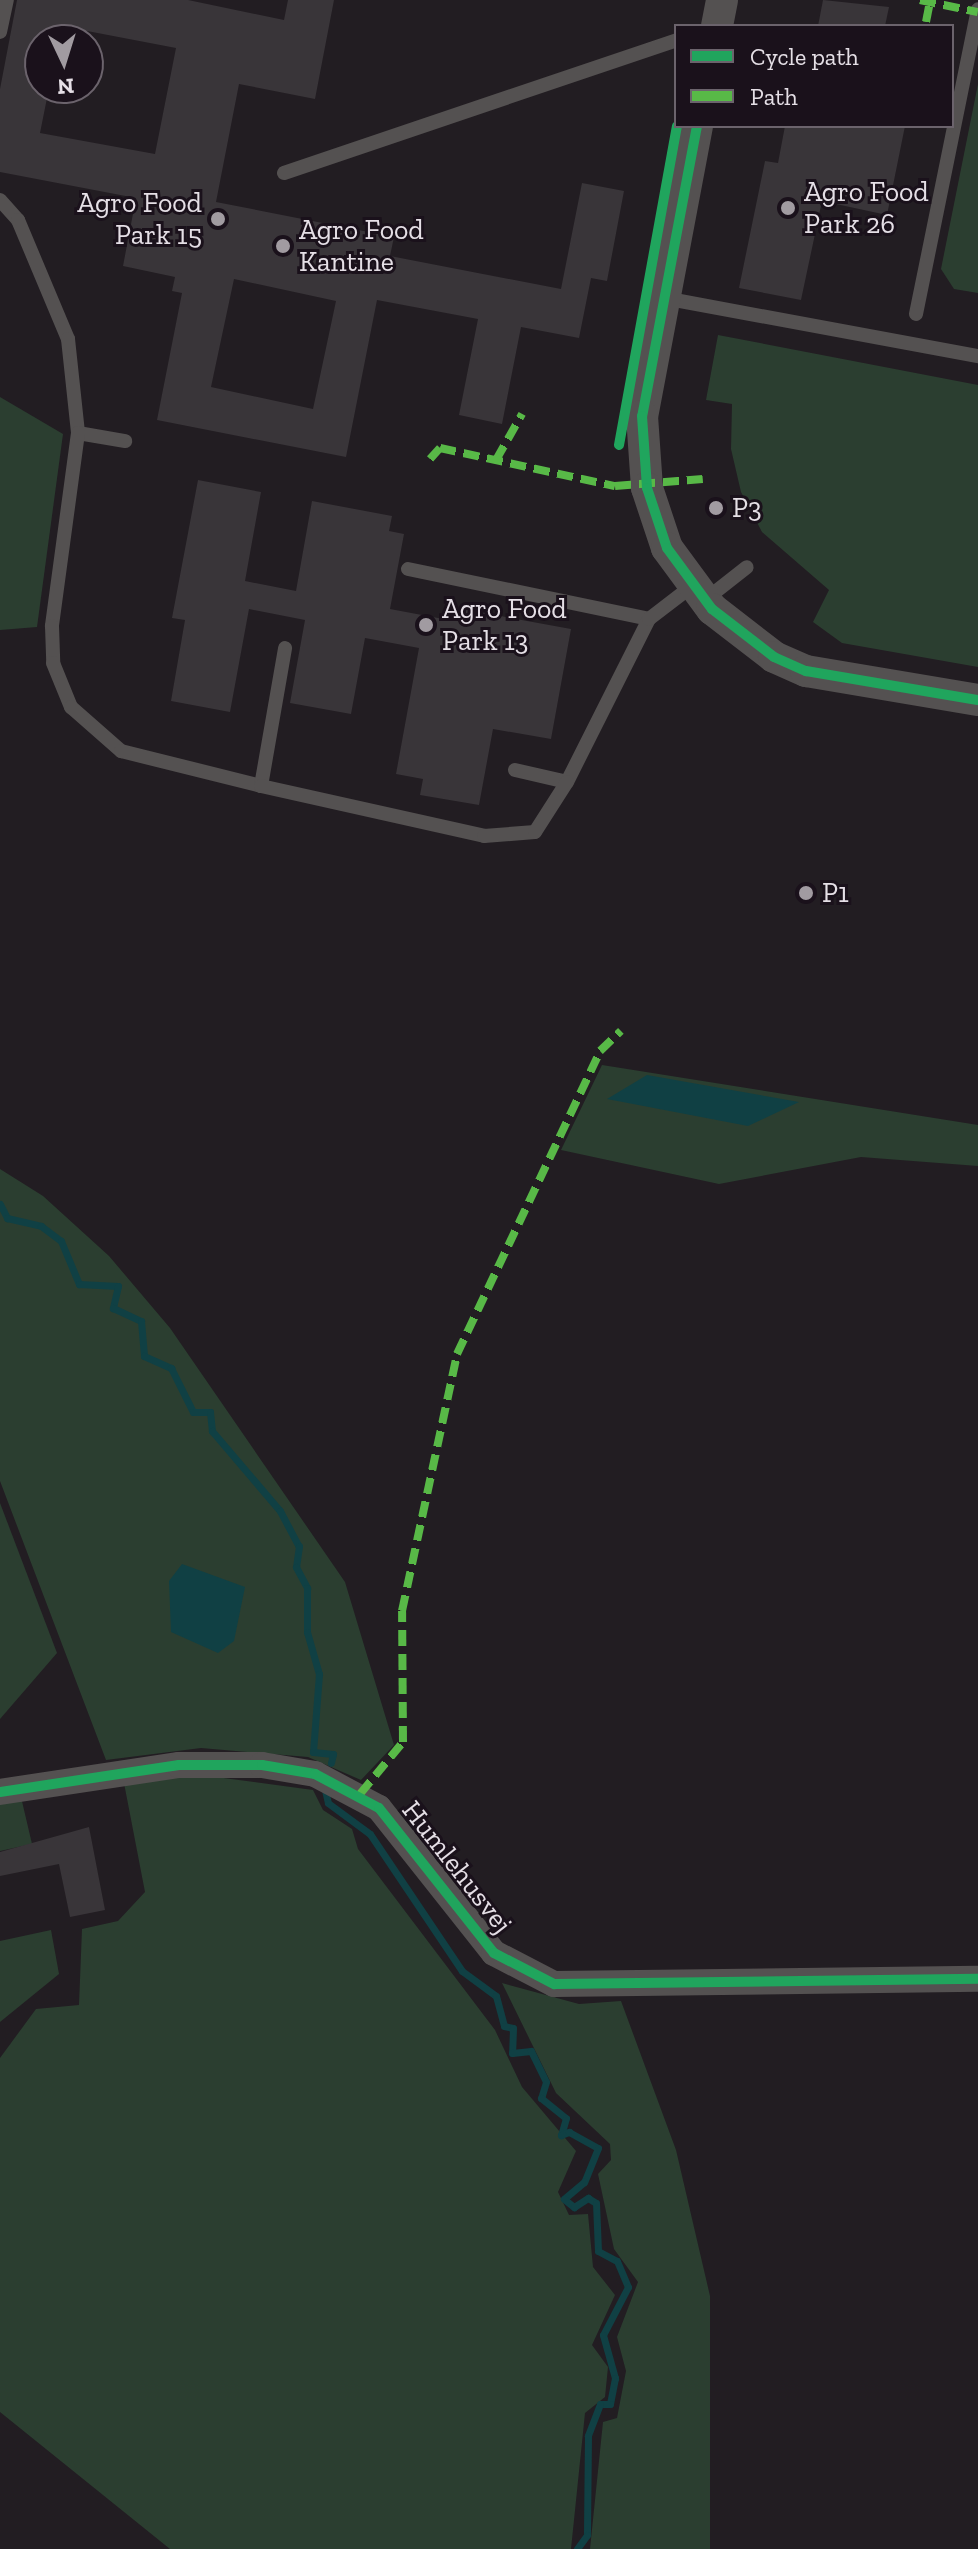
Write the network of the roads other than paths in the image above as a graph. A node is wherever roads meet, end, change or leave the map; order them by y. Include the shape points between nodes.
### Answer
1 (7, 0) edge
2 (722, 0) edge
3 (978, 9) edge
4 (717, 24) edge
5 (0, 32) edge
6 (674, 41) edge
7 (954, 127) edge
8 (697, 128) edge
9 (954, 128) edge
10 (284, 173) dead end
11 (0, 200) edge
12 (663, 298) junction
13 (916, 314) dead end
14 (978, 356) edge
15 (78, 433) junction
16 (125, 441) dead end
17 (747, 567) dead end
18 (408, 569) dead end
19 (699, 593) junction
20 (649, 619) junction
21 (285, 648) dead end
22 (978, 700) edge
23 (515, 770) dead end
24 (567, 782) junction
25 (261, 786) junction
26 (0, 1792) edge
27 (978, 1979) edge

1 - 5 lane
2 - 4 street
3 - 7 lane
6 - 10 lane
8 - 12 street
9 - 13 lane
11 - 15 lane via 18,220 68,339
12 - 14 lane
12 - 19 street via 645,390 644,462 667,548
15 - 16 lane
15 - 25 lane via 52,626 53,663 71,707 121,751
17 - 19 lane
18 - 20 lane
19 - 20 lane
19 - 22 street via 774,657 806,671
20 - 24 lane
21 - 25 lane
23 - 24 lane
24 - 25 lane via 535,832 484,836
26 - 27 street, Humlehusvej via 179,1765 262,1765 326,1778 360,1794 399,1828 494,1953 554,1984

